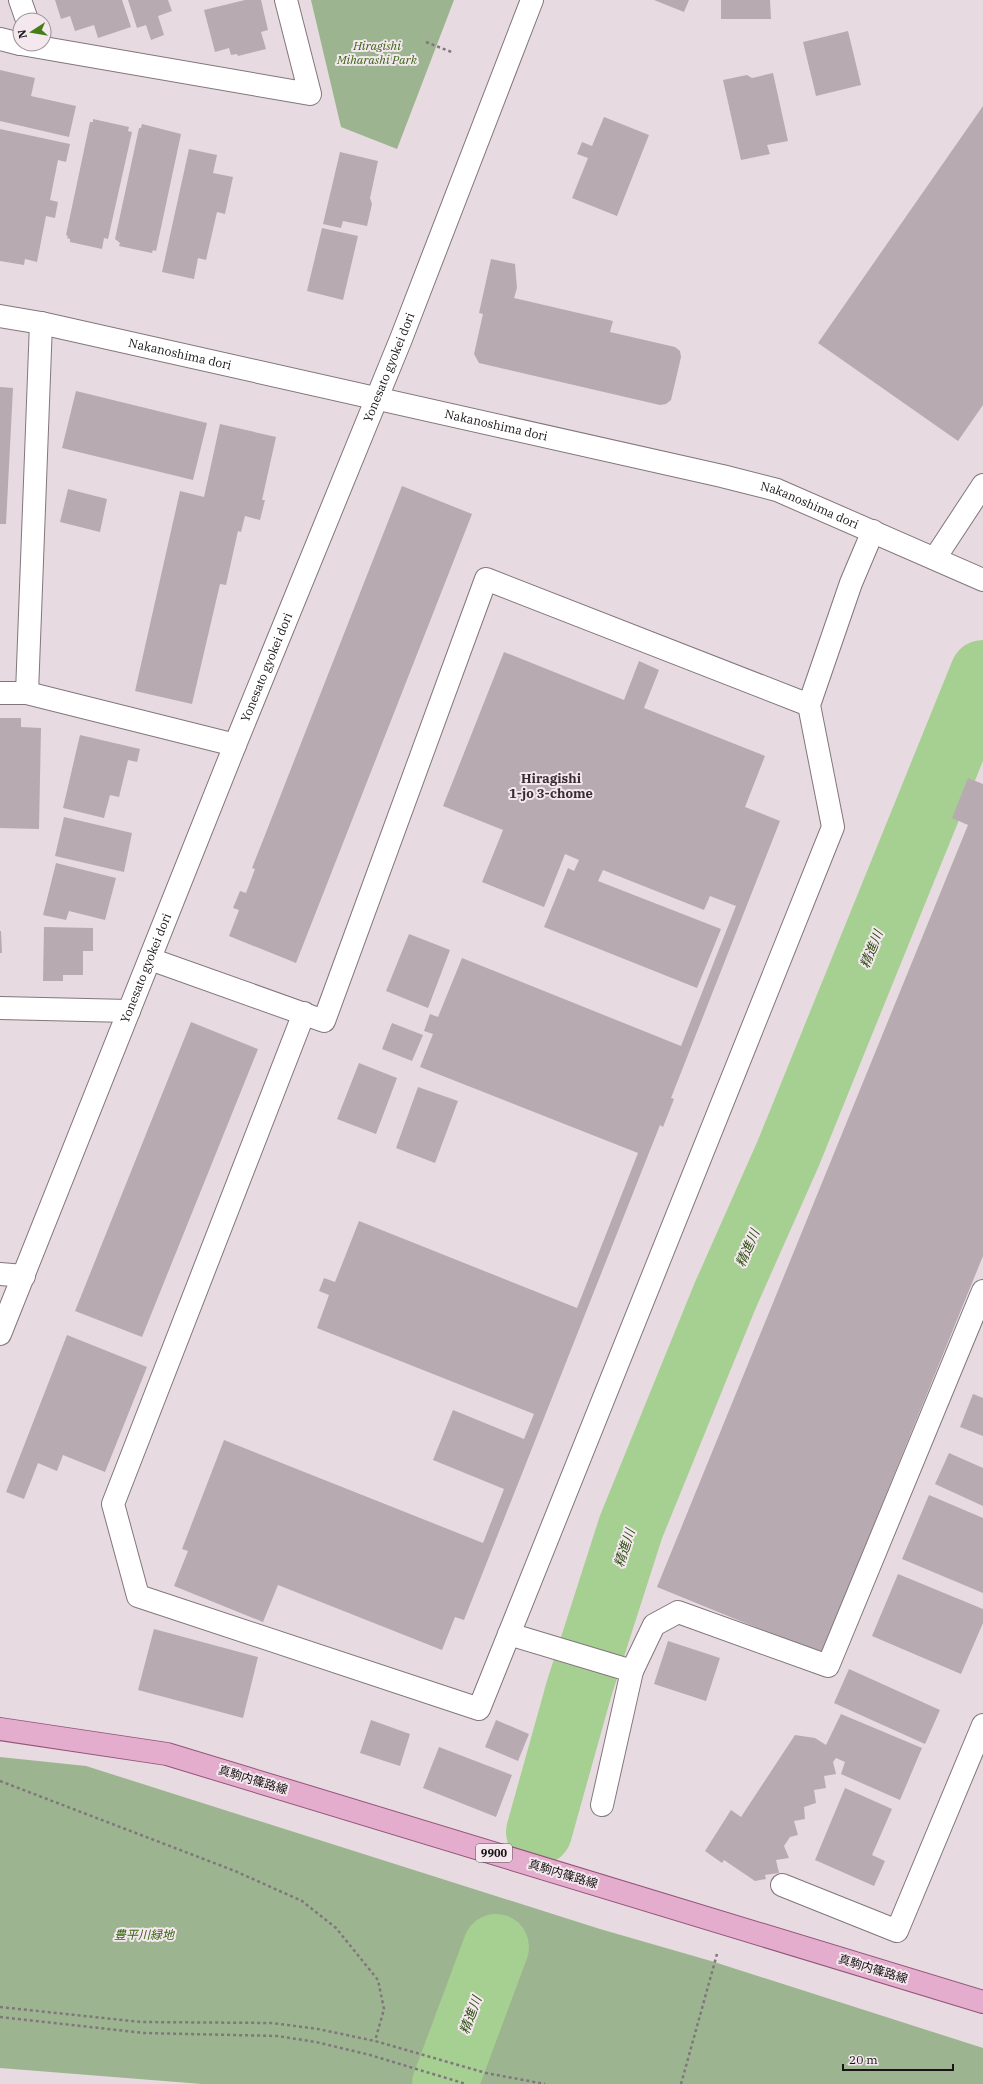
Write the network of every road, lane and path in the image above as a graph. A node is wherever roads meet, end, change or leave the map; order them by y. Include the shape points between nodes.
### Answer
1 (20, 0) edge
2 (286, 0) edge
3 (532, 0) edge
4 (24, 12) edge
5 (0, 39) edge
6 (12, 42) edge
7 (426, 42) dead end
8 (52, 49) edge
9 (454, 53) dead end
10 (0, 316) edge
11 (41, 323) junction
12 (376, 399) junction
13 (983, 485) edge
14 (873, 531) junction
15 (935, 558) junction
16 (980, 579) edge
17 (0, 693) edge
18 (27, 693) junction
19 (809, 705) junction
20 (235, 745) junction
21 (150, 959) junction
22 (0, 1008) edge
23 (129, 1011) junction
24 (304, 1014) junction
25 (0, 1274) edge
26 (24, 1276) junction
27 (983, 1291) edge
28 (0, 1334) edge
29 (509, 1634) junction
30 (622, 1667) junction
31 (983, 1725) edge
32 (0, 1729) edge
33 (0, 1781) edge
34 (602, 1805) dead end
35 (782, 1885) dead end
36 (717, 1954) dead end
37 (983, 2002) edge
38 (0, 2007) edge
39 (0, 2017) edge
40 (375, 2041) junction
41 (466, 2084) edge
42 (545, 2084) edge
43 (681, 2084) edge

1 - 4 street
2 - 8 street via 310,94
3 - 12 street, Yonesato gyokei dori
5 - 6 street
7 - 9 path
10 - 11 street, Nakanoshima dori
11 - 12 street, Nakanoshima dori
11 - 18 street
12 - 14 street, Nakanoshima dori via 777,490
12 - 20 street, Yonesato gyokei dori
13 - 15 street
14 - 15 street, Nakanoshima dori
14 - 19 street via 851,584
15 - 16 street, Nakanoshima dori
17 - 18 street
18 - 20 street
19 - 24 street via 486,579 324,1021
19 - 29 street via 833,827
20 - 21 street, Yonesato gyokei dori
21 - 23 street, Yonesato gyokei dori
21 - 24 street
22 - 23 street
23 - 26 street, Yonesato gyokei dori
24 - 29 street via 113,1504 138,1596 479,1708
25 - 26 street
26 - 28 street, Yonesato gyokei dori
27 - 30 street via 828,1666 678,1612 654,1625
29 - 30 street
30 - 34 street
31 - 35 street via 897,1931
32 - 37 main road, 真駒内篠路線 / 9900 via 167,1754
33 - 40 path via 234,1871 302,1901 336,1928 378,1980 384,2009
36 - 43 path
38 - 40 path via 141,2022 272,2023 318,2028
39 - 41 path via 144,2032 277,2036 316,2042
40 - 42 path via 486,2073

